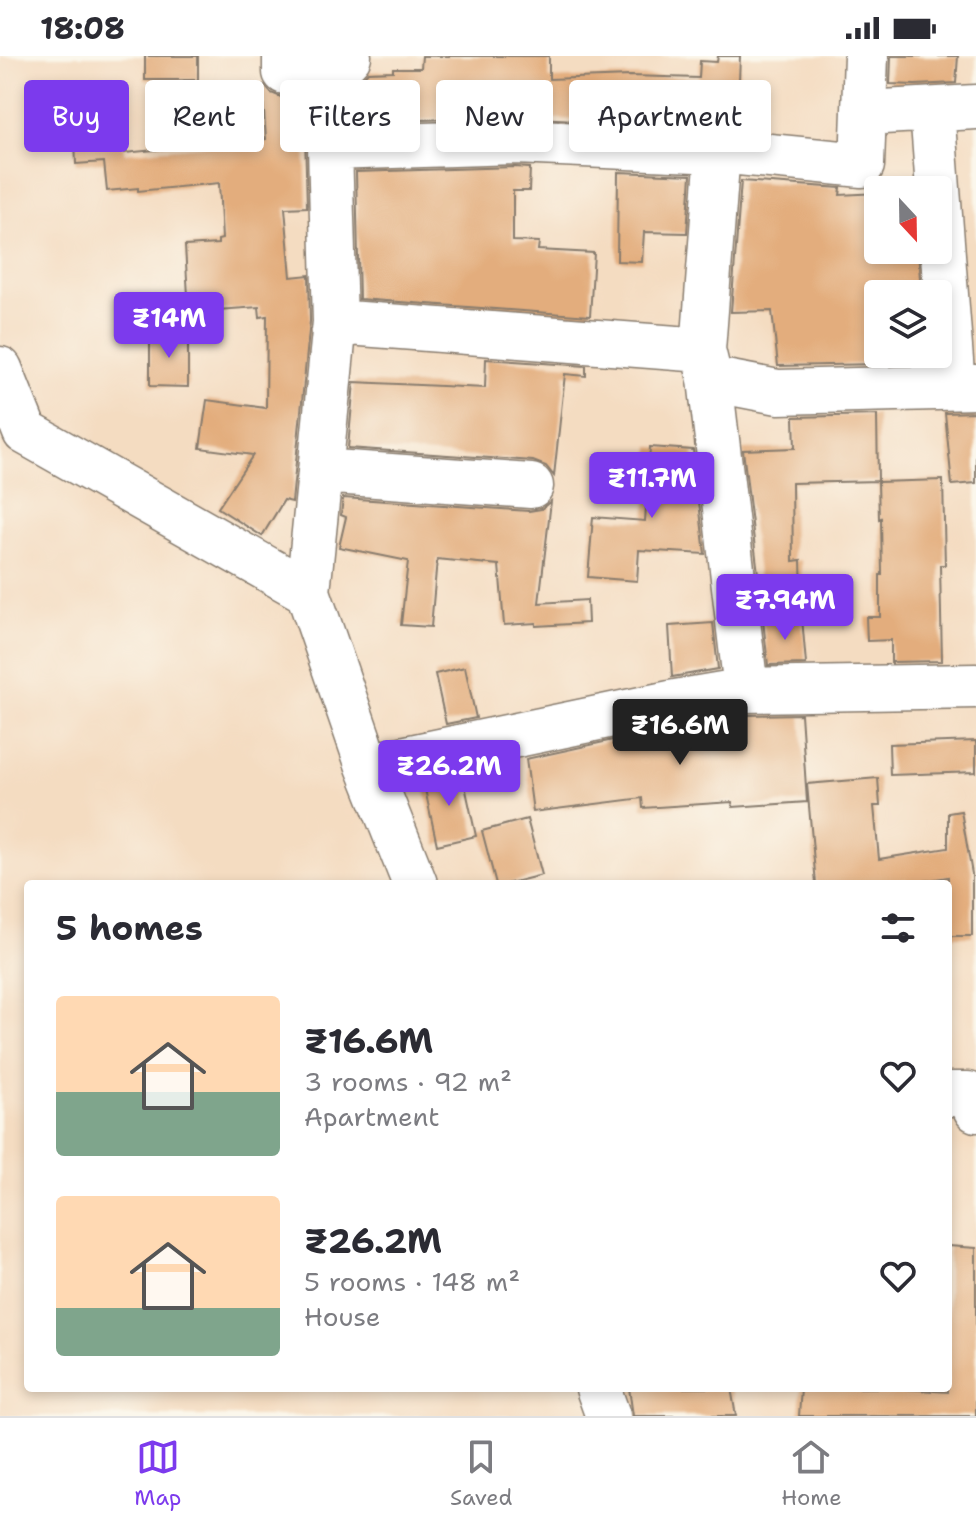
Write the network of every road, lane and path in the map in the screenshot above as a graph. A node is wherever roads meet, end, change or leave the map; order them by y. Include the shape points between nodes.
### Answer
1 (285, 56) edge
2 (866, 56) edge
3 (338, 67) edge
4 (976, 107) edge
5 (932, 110) junction
6 (864, 113) junction
7 (569, 144) edge
8 (420, 145) edge
9 (331, 152) edge
10 (718, 152) edge
11 (728, 152) edge
12 (335, 322) junction
13 (706, 364) junction
14 (0, 369) edge
15 (965, 387) edge
16 (320, 471) junction
17 (531, 486) dead end
18 (308, 592) junction
19 (976, 686) edge
20 (746, 690) junction
21 (368, 766) junction
22 (413, 880) edge
23 (952, 1094) edge
24 (976, 1110) edge
25 (599, 1392) edge
26 (608, 1416) edge

1 - 3 street via 285,72
2 - 6 street
4 - 5 street
5 - 6 street
5 - 15 street
6 - 11 street via 862,165
7 - 8 street
9 - 12 street
10 - 13 street
12 - 13 street
12 - 16 street
13 - 15 street via 778,392
13 - 20 street
14 - 18 street via 25,432
16 - 17 street
16 - 18 street
18 - 21 street
19 - 20 street
20 - 21 street
21 - 22 street
23 - 24 street via 968,1094
25 - 26 street

